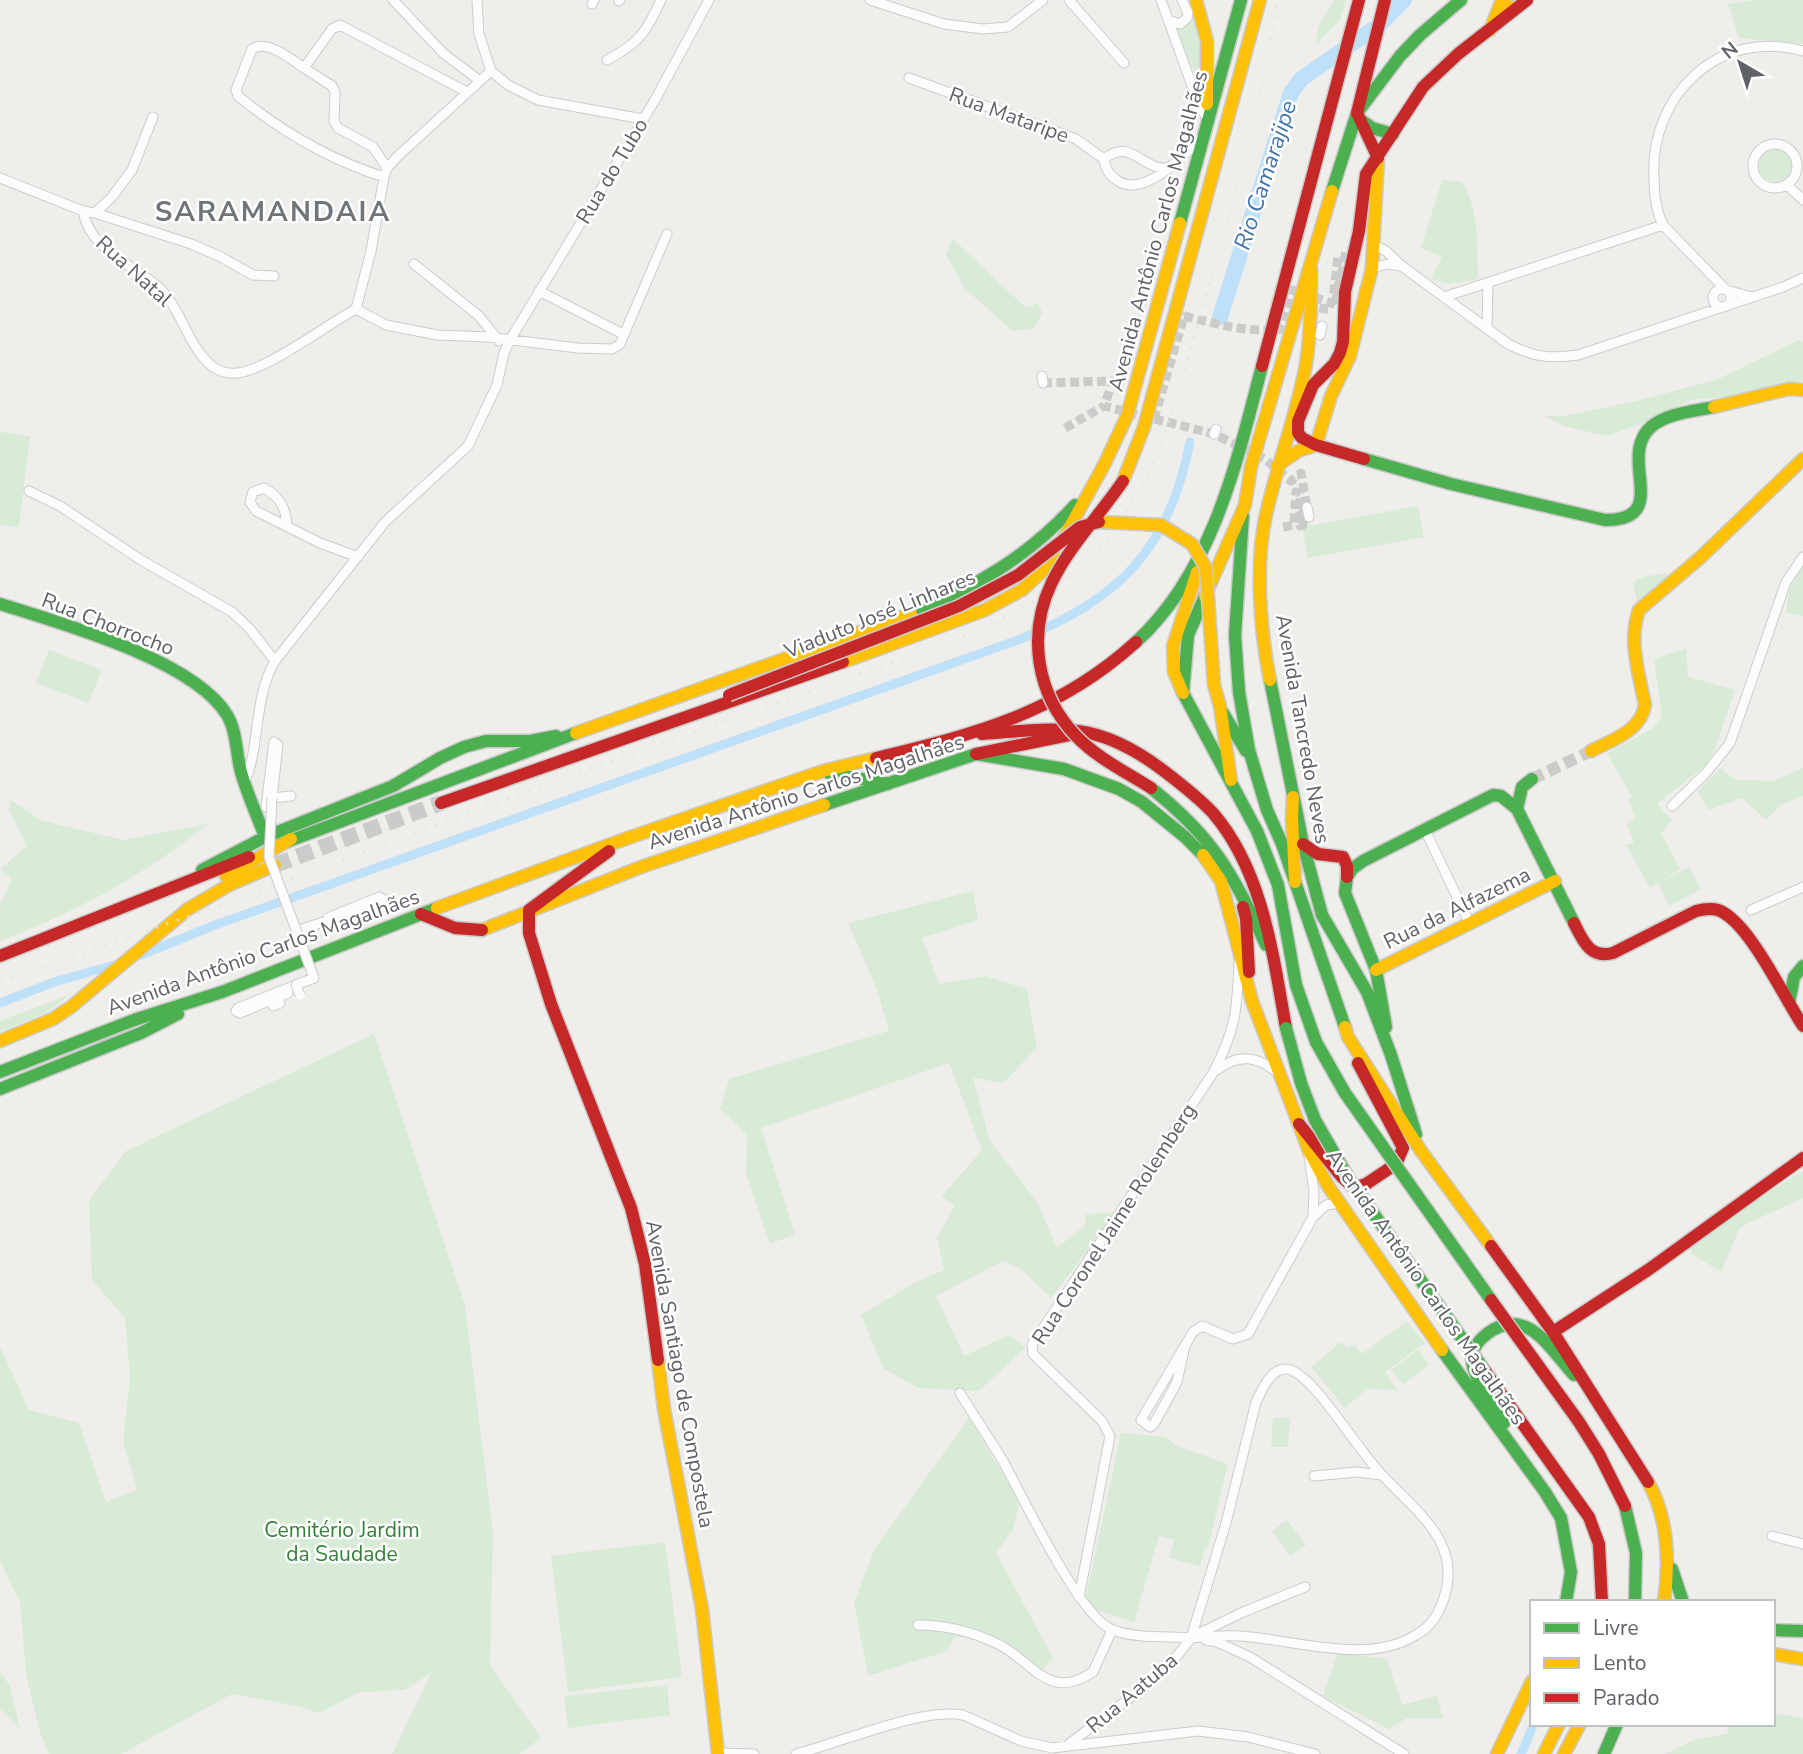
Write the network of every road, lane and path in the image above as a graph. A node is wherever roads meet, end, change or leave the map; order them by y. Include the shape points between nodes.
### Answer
1 (393, 0) edge
2 (477, 0) edge
3 (661, 0) edge
4 (709, 0) edge
5 (870, 0) edge
6 (1043, 0) edge
7 (1069, 0) edge
8 (1161, 0) edge
9 (1182, 0) edge
10 (1196, 0) edge
11 (1260, 0) edge
12 (1359, 0) edge
13 (1385, 0) edge
14 (1502, 0) edge
15 (1527, 0) edge
16 (1241, 2) edge
17 (1455, 3) edge
18 (1516, 8) junction
19 (1168, 20) junction
20 (1490, 30) junction
21 (1803, 51) edge
22 (607, 60) dead end
23 (1124, 63) dead end
24 (304, 68) junction
25 (491, 71) junction
26 (909, 78) dead end
27 (480, 81) junction
28 (467, 92) junction
29 (1206, 116) junction
30 (153, 117) dead end
31 (1359, 117) junction
32 (643, 119) junction
33 (1205, 134) junction
34 (1393, 134) junction
35 (1378, 158) junction
36 (1104, 159) junction
37 (1168, 168) junction
38 (386, 173) junction
39 (0, 178) edge
40 (1787, 185) junction
41 (1803, 200) edge
42 (83, 211) junction
43 (94, 213) junction
44 (1663, 225) junction
45 (667, 234) dead end
46 (1374, 245) junction
47 (1353, 249) junction
48 (1311, 256) junction
49 (414, 264) dead end
50 (1403, 267) junction
51 (1372, 268) junction
52 (1707, 273) junction
53 (274, 276) dead end
54 (1803, 278) edge
55 (1488, 284) junction
56 (1803, 284) edge
57 (1783, 287) junction
58 (1726, 290) junction
59 (539, 291) junction
60 (1444, 297) junction
61 (1713, 297) junction
62 (1753, 297) junction
63 (1725, 306) junction
64 (356, 309) junction
65 (1705, 313) junction
66 (1487, 326) junction
67 (623, 334) junction
68 (497, 338) junction
69 (510, 340) junction
70 (504, 352) junction
71 (1803, 390) edge
72 (1316, 445) junction
73 (1803, 459) edge
74 (1105, 463) junction
75 (1277, 467) junction
76 (29, 491) dead end
77 (1245, 505) junction
78 (287, 526) junction
79 (1203, 548) junction
80 (358, 557) junction
81 (1803, 557) edge
82 (0, 604) edge
83 (275, 661) junction
84 (707, 687) junction
85 (1183, 693) junction
86 (729, 695) junction
87 (1220, 706) junction
88 (708, 710) junction
89 (587, 729) junction
90 (1080, 731) junction
91 (966, 736) junction
92 (1591, 751) tunnel mouth
93 (976, 754) junction
94 (1253, 764) junction
95 (824, 772) junction
96 (1532, 779) tunnel mouth
97 (1231, 780) junction
98 (244, 784) junction
99 (887, 784) junction
100 (291, 796) dead end
101 (1293, 797) junction
102 (272, 799) junction
103 (441, 803) tunnel mouth
104 (1672, 806) dead end
105 (265, 807) dead end
106 (1517, 809) junction
107 (1425, 830) junction
108 (265, 836) junction
109 (628, 838) junction
110 (291, 839) junction
111 (1303, 844) junction
112 (275, 865) tunnel mouth
113 (1347, 877) junction
114 (1555, 881) junction
115 (1295, 882) junction
116 (1239, 886) junction
117 (1803, 887) edge
118 (167, 890) junction
119 (188, 908) junction
120 (529, 909) junction
121 (1751, 910) dead end
122 (421, 914) junction
123 (513, 917) junction
124 (328, 918) dead end
125 (1470, 924) junction
126 (296, 931) junction
127 (529, 933) junction
128 (0, 956) edge
129 (1239, 958) junction
130 (1274, 961) junction
131 (1803, 965) edge
132 (1376, 970) junction
133 (296, 985) junction
134 (222, 992) junction
135 (1252, 1001) junction
136 (1789, 1003) junction
137 (1803, 1026) edge
138 (1348, 1037) junction
139 (0, 1041) edge
140 (1391, 1055) junction
141 (0, 1072) edge
142 (1213, 1073) junction
143 (1283, 1078) junction
144 (0, 1089) edge
145 (1296, 1121) junction
146 (1309, 1151) junction
147 (1421, 1151) junction
148 (1803, 1158) edge
149 (1340, 1203) junction
150 (1312, 1217) junction
151 (1553, 1332) junction
152 (1185, 1346) junction
153 (1587, 1384) junction
154 (960, 1393) dead end
155 (1507, 1437) junction
156 (1381, 1475) junction
157 (1314, 1476) dead end
158 (1772, 1536) dead end
159 (1803, 1544) edge
160 (1669, 1559) junction
161 (1305, 1587) dead end
162 (1079, 1597) junction
163 (1566, 1600) edge
164 (1602, 1600) edge
165 (1634, 1600) edge
166 (1664, 1600) edge
167 (1682, 1600) edge
168 (918, 1625) dead end
169 (1112, 1630) junction
170 (1775, 1630) edge
171 (1803, 1631) edge
172 (1191, 1638) junction
173 (1803, 1641) edge
174 (1775, 1654) edge
175 (1803, 1659) edge
176 (1530, 1685) edge
177 (1558, 1726) edge
178 (1579, 1726) edge
179 (1616, 1726) edge
180 (1069, 1744) junction
181 (1051, 1751) edge
182 (718, 1753) edge
183 (754, 1754) edge
184 (796, 1754) edge
185 (1315, 1754) edge
186 (1404, 1754) edge
187 (1497, 1754) edge
188 (1544, 1754) edge
189 (1564, 1754) edge
190 (1604, 1754) edge

1 - 27 street via 443,52
2 - 25 street via 479,34
3 - 22 street via 636,42
4 - 32 street, Rua do Tubo
5 - 6 street via 944,24 983,29 1008,27
7 - 23 street
8 - 19 street
9 - 19 street via 1187,18 1180,24
10 - 29 main road via 1206,41
11 - 116 main road, Avenida Antônio Carlos Magalhães, bridge via 1136,456 1052,582 1038,625 1040,672 1052,702 1077,737 1173,804 1205,834
12 - 79 main road via 1235,465
13 - 31 main road
14 - 18 main road
14 - 20 main road
15 - 18 main road
16 - 33 main road, Avenida Antônio Carlos Magalhães
17 - 31 main road, Avenida Tancredo Neves via 1400,56
18 - 20 main road
19 - 29 street
20 - 34 main road via 1424,87
21 - 44 street via 1745,49 1695,74 1676,94 1663,116 1653,165
24 - 28 street via 331,29 340,25
24 - 38 street via 332,86 338,128 373,147
24 - 38 street via 276,50 257,46 236,93 320,151 360,170
25 - 27 street
25 - 32 street via 518,92 538,100
26 - 36 street, Rua Mataripe via 1076,139
27 - 28 street
28 - 38 street
29 - 33 main road
30 - 43 street via 132,170
31 - 34 main road via 1371,128
31 - 35 main road
31 - 48 main road, Avenida Tancredo Neves
32 - 59 street, Rua do Tubo
33 - 37 street, Rua Mataripe
33 - 74 main road, Avenida Antônio Carlos Magalhães via 1136,388
34 - 35 main road
35 - 46 main road
35 - 47 main road via 1364,182
36 - 37 street via 1125,151 1154,167
36 - 37 street, Rua Mataripe via 1111,177 1132,186
38 - 64 street
39 - 42 street
40 - 40 street via 1796,173 1796,158 1787,147 1765,146 1755,156 1756,177 1773,188
40 - 41 street
42 - 43 street
42 - 64 street, Rua Natal via 99,242 165,294 196,348 210,365 229,373 249,371 271,360
43 - 53 street via 191,244 253,275
44 - 52 street
44 - 55 street
45 - 67 street
46 - 47 main road
46 - 50 street
46 - 51 main road
47 - 72 main road via 1340,353 1313,385 1298,421 1298,433
48 - 75 main road, Avenida Tancredo Neves via 1305,368
48 - 77 main road, Avenida Tancredo Neves via 1251,467
49 - 68 street via 479,316
50 - 51 street
50 - 60 street
51 - 72 main road via 1350,356
52 - 58 street
52 - 61 street
54 - 57 street
55 - 60 street
55 - 66 street
56 - 57 street
57 - 62 street
58 - 61 street via 1717,290
58 - 62 street
58 - 63 street via 1730,297
59 - 67 street
59 - 69 street, Rua do Tubo
60 - 66 street
61 - 63 street via 1717,305
61 - 65 street
62 - 63 street
63 - 65 street
64 - 68 street via 399,329
65 - 66 street via 1578,355 1551,359 1525,353
67 - 69 street via 612,349
68 - 69 street
68 - 70 street
69 - 70 street, Rua do Tubo
70 - 80 street, Rua do Tubo via 496,385 468,446 391,516
71 - 72 main road via 1789,389 1655,422 1639,444 1641,497 1637,512 1624,520 1605,520 1451,484
72 - 75 main road via 1298,451
73 - 92 main road via 1702,557 1639,610 1632,633 1644,717
74 - 84 main road, Avenida Antônio Carlos Magalhães via 1058,525 1025,554 965,591
74 - 88 main road, Avenida Antônio Carlos Magalhães via 1058,552 1024,588 977,614
75 - 101 main road, Avenida Tancredo Neves via 1265,517 1261,606 1265,655
76 - 83 street via 232,612
77 - 85 main road via 1188,635
77 - 94 main road, Avenida Tancredo Neves via 1235,635 1239,692
78 - 78 street via 280,500 264,488 253,492 252,508
78 - 80 street
79 - 85 main road, Avenida Antônio Carlos Magalhães via 1173,646 1174,672
79 - 91 main road via 1157,623 1113,663 1047,705
80 - 83 street, Rua do Tubo
81 - 104 street via 1786,582 1730,743
82 - 98 main road, Rua Chorrocho via 127,648 195,683 226,712
83 - 98 street, Rua do Tubo via 264,685
84 - 86 main road
84 - 89 main road, Avenida Antônio Carlos Magalhães
85 - 97 main road, Avenida Antônio Carlos Magalhães
86 - 87 main road, Viaduto José Linhares, bridge via 959,606 1018,575 1080,527 1128,522 1161,525 1192,544 1206,568 1214,685
86 - 88 main road, Viaduto José Linhares
87 - 94 main road
87 - 97 main road, Viaduto José Linhares
88 - 103 main road, Avenida Antônio Carlos Magalhães
89 - 108 main road via 530,741 486,741 464,747 393,786
89 - 110 main road, Avenida Antônio Carlos Magalhães
90 - 91 main road, Avenida Antônio Carlos Magalhães
90 - 93 main road
90 - 130 main road, Avenida Antônio Carlos Magalhães via 1148,759 1220,822 1254,889
91 - 95 main road, Avenida Antônio Carlos Magalhães
93 - 99 main road, Avenida Antônio Carlos Magalhães
93 - 129 main road, Avenida Antônio Carlos Magalhães via 1043,764 1088,777 1119,789 1158,815 1214,869 1225,895
94 - 115 main road, Avenida Tancredo Neves
95 - 99 main road
95 - 109 main road, Avenida Antônio Carlos Magalhães
96 - 106 main road via 1522,787
97 - 165 main road, Avenida Antônio Carlos Magalhães, bridge via 1278,885 1296,985 1316,1042 1345,1093 1599,1454 1625,1506 1633,1535 1638,1564
98 - 108 main road, Rua Chorrocho
99 - 120 main road, Avenida Antônio Carlos Magalhães
100 - 102 street
101 - 111 main road, Avenida Tancredo Neves
101 - 115 main road
102 - 105 street via 275,741
102 - 126 street, bridge via 269,857
106 - 107 main road via 1502,796 1493,795
106 - 114 main road, Rua da Alfazema
107 - 113 main road via 1363,861
107 - 125 street
108 - 118 main road
109 - 120 main road
109 - 122 main road, Avenida Antônio Carlos Magalhães
110 - 118 main road
110 - 119 main road via 225,876
111 - 113 main road via 1318,854 1343,857
111 - 140 main road, Avenida Tancredo Neves via 1322,915 1367,992
112 - 119 main road, Avenida Antônio Carlos Magalhães
113 - 132 main road, Rua da Alfazema via 1345,893
114 - 125 main road, Rua da Alfazema
114 - 136 main road, Rua da Alfazema via 1583,940 1599,956 1694,912 1722,911 1736,923
115 - 138 main road
116 - 130 main road, Avenida Antônio Carlos Magalhães
116 - 135 main road
117 - 121 street
118 - 128 main road
119 - 139 main road, Avenida Antônio Carlos Magalhães via 53,1019
120 - 123 main road, Avenida Antônio Carlos Magalhães
120 - 127 main road, Avenida Santiago de Compostela
122 - 123 main road, Avenida Antônio Carlos Magalhães via 455,928 482,930
122 - 134 main road, Avenida Antônio Carlos Magalhães
123 - 127 main road, Avenida Santiago de Compostela
124 - 126 street via 383,899
125 - 132 main road, Rua da Alfazema
126 - 133 street, bridge via 314,978
127 - 182 main road, Avenida Santiago de Compostela via 551,1004 631,1208 642,1251 664,1409 702,1609
129 - 135 main road, Avenida Antônio Carlos Magalhães
129 - 142 street, Rua Coronel Jaime Rolemberg via 1234,1024
130 - 164 main road, Avenida Antônio Carlos Magalhães, bridge via 1286,1028 1315,1120 1382,1227 1589,1517 1599,1544
131 - 136 main road via 1794,977
132 - 140 main road, Rua da Alfazema
133 - 133 street, bridge via 300,995 236,1011 238,1008
134 - 141 main road, Avenida Antônio Carlos Magalhães
134 - 144 main road via 141,1033
135 - 143 main road, Avenida Antônio Carlos Magalhães
136 - 137 main road, Rua da Alfazema
138 - 145 main road via 1372,1093 1401,1139 1401,1156 1375,1179 1354,1188
138 - 147 main road
140 - 147 main road, Avenida Tancredo Neves
142 - 143 street via 1231,1061 1248,1058 1268,1065
142 - 162 street, Rua Coronel Jaime Rolemberg via 1032,1345 1033,1354 1102,1421 1110,1436
143 - 145 main road, Avenida Antônio Carlos Magalhães
145 - 146 main road, Avenida Antônio Carlos Magalhães
146 - 149 main road, Avenida Antônio Carlos Magalhães
146 - 150 street
147 - 151 main road
148 - 151 main road
149 - 150 street via 1326,1205
149 - 155 main road, Avenida Antônio Carlos Magalhães
150 - 152 street via 1248,1334 1233,1339 1202,1326
151 - 153 main road
152 - 152 street via 1141,1420 1150,1427 1177,1382
153 - 155 main road via 1530,1328 1515,1321 1498,1325 1479,1341 1472,1356
153 - 160 main road via 1650,1486
154 - 162 street
155 - 163 main road, Avenida Antônio Carlos Magalhães via 1560,1518 1570,1562
156 - 157 street
156 - 172 street via 1429,1524 1447,1555 1449,1573 1441,1610 1419,1634 1402,1643 1367,1649 1240,1636
156 - 172 street via 1304,1378 1290,1369 1275,1373 1256,1402
158 - 159 street
160 - 166 main road
160 - 167 main road
161 - 172 street
162 - 169 street via 1099,1622
168 - 169 street via 947,1627 998,1644 1048,1681 1060,1683 1093,1672
169 - 172 street
170 - 171 main road
170 - 173 main road
172 - 180 street, Rua Aatuba via 1143,1688
172 - 186 street via 1217,1642 1250,1657
174 - 175 main road
176 - 187 main road
177 - 188 main road
178 - 189 main road
179 - 190 main road
180 - 181 street
180 - 185 street via 1198,1731 1248,1737
181 - 184 street via 954,1713 928,1716
182 - 183 street

